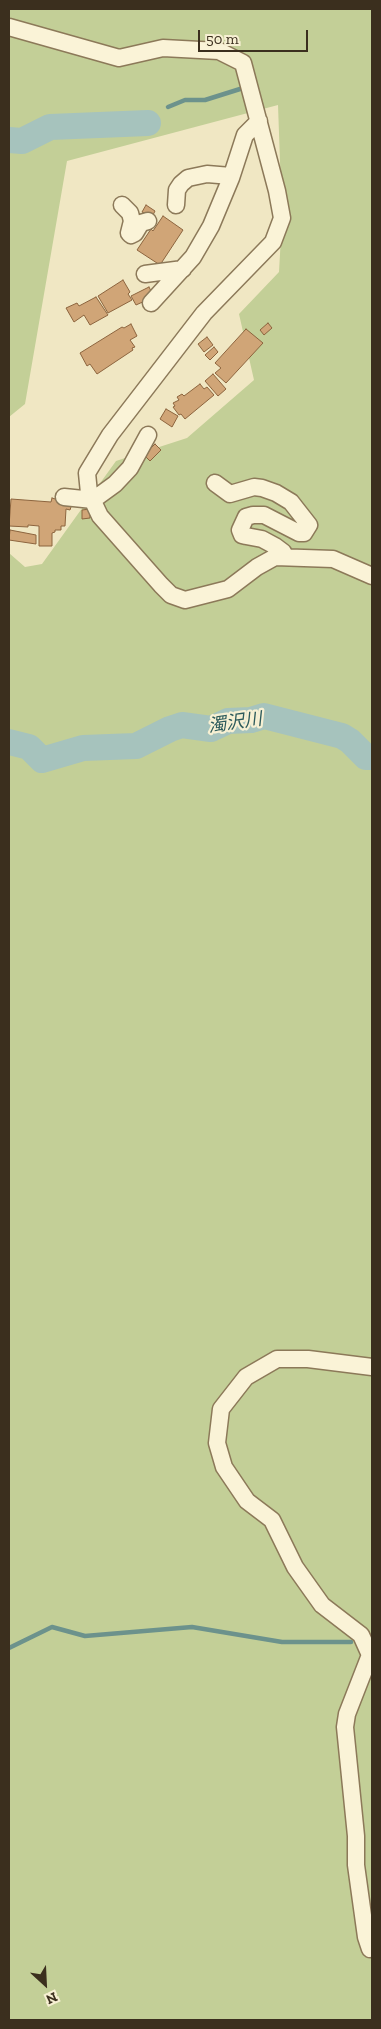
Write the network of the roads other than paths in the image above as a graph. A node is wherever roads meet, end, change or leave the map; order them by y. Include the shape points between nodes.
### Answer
1 (9, 27) edge
2 (259, 121) junction
3 (231, 176) junction
4 (122, 205) dead end
5 (176, 205) dead end
6 (148, 221) dead end
7 (183, 269) junction
8 (145, 274) dead end
9 (152, 303) dead end
10 (148, 435) dead end
11 (215, 483) dead end
12 (64, 497) dead end
13 (93, 500) junction
14 (286, 557) junction
15 (372, 576) edge
16 (372, 1367) edge
17 (372, 1946) edge

1 - 2 street via 119,58 163,48 219,51 243,63
2 - 3 street via 245,135
2 - 13 street via 282,218 273,242 204,313 110,435 87,473
3 - 5 street via 207,174 188,178 177,190
3 - 7 street via 211,226
4 - 6 street via 130,213 131,235 136,233 141,223
7 - 8 street
7 - 9 street
10 - 13 street via 130,468
11 - 14 street via 230,494 262,488 291,502 308,525 304,533 264,515 246,517 240,530 246,536 275,546
12 - 13 street
13 - 14 street via 100,516 161,585 172,595 185,600 228,588 274,557
14 - 15 street via 333,560
16 - 17 street via 308,1359 277,1359 246,1377 221,1409 217,1443 224,1467 247,1501 272,1520 295,1567 322,1606 361,1635 370,1654 345,1727 356,1865 366,1938 370,1949

